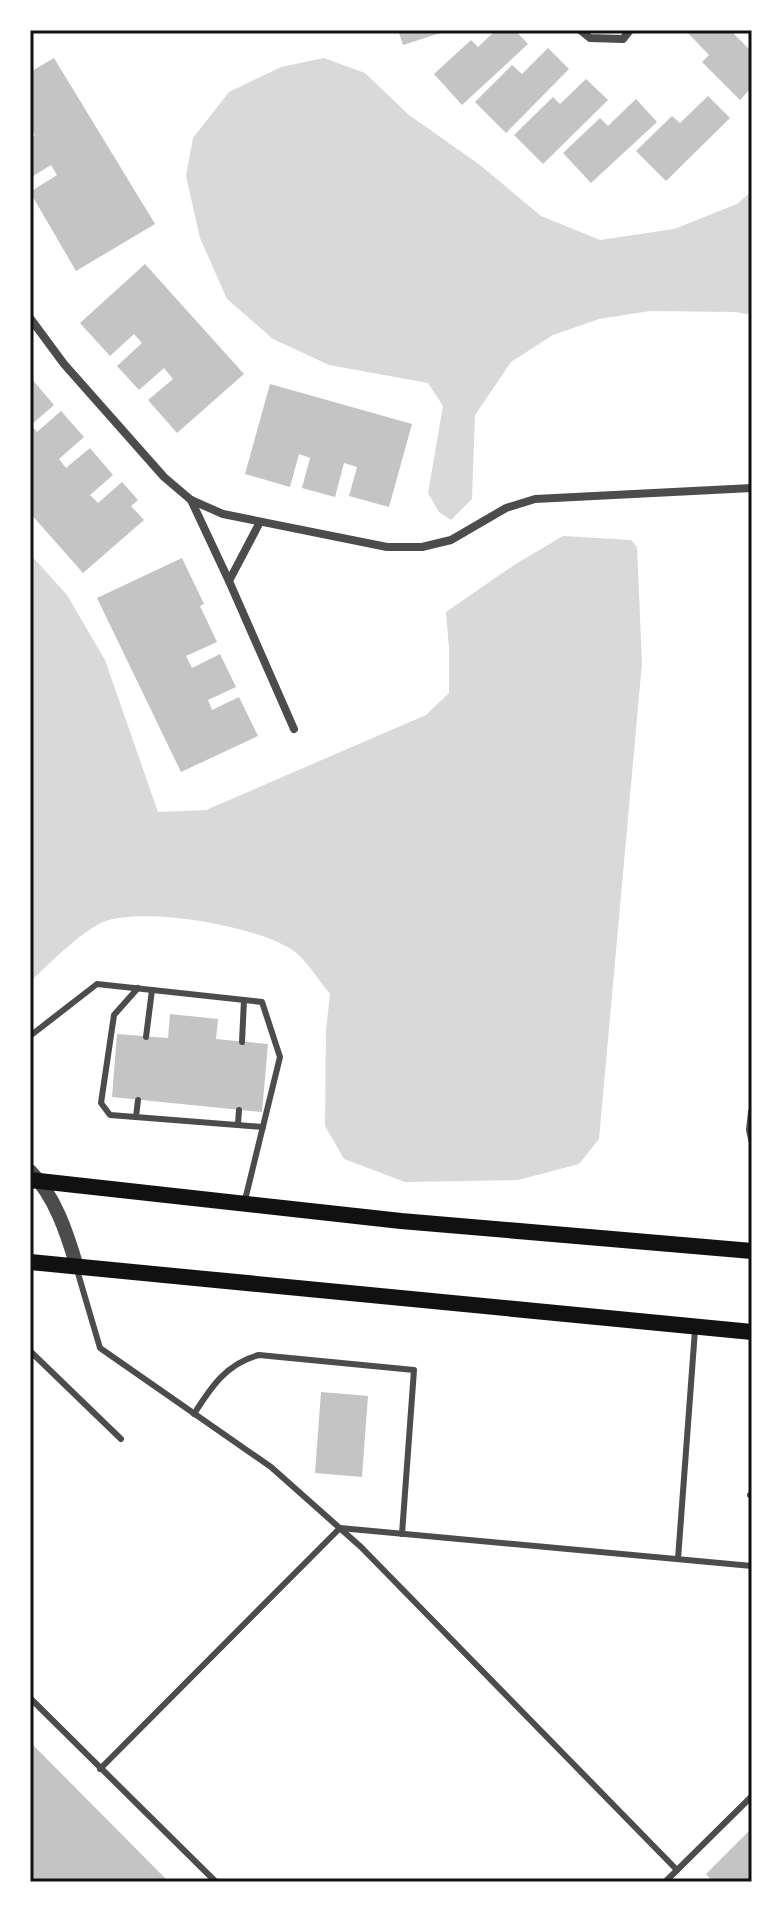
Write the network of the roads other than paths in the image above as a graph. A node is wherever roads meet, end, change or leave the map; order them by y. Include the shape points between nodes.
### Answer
1 (580, 30) edge
2 (630, 30) edge
3 (30, 318) edge
4 (752, 488) edge
5 (191, 500) junction
6 (260, 522) junction
7 (229, 581) junction
8 (294, 729) dead end
9 (138, 988) junction
10 (152, 990) junction
11 (244, 1000) junction
12 (30, 1036) edge
13 (146, 1037) dead end
14 (242, 1042) dead end
15 (138, 1100) dead end
16 (239, 1110) dead end
17 (752, 1112) edge
18 (136, 1117) junction
19 (238, 1124) junction
20 (263, 1127) junction
21 (752, 1139) edge
22 (33, 1177) edge
23 (244, 1204) junction
24 (752, 1251) edge
25 (30, 1262) edge
26 (77, 1267) junction
27 (696, 1327) junction
28 (752, 1332) edge
29 (30, 1351) edge
30 (194, 1414) junction
31 (121, 1439) dead end
32 (340, 1528) junction
33 (402, 1534) junction
34 (678, 1559) junction
35 (752, 1566) edge
36 (30, 1698) edge
37 (100, 1769) junction
38 (752, 1796) edge
39 (677, 1870) junction
40 (216, 1882) edge
41 (665, 1882) edge

1 - 2 street via 590,38 623,39
3 - 5 street via 140,452
4 - 6 street via 535,499 506,508 451,540 422,547 387,547
5 - 6 street
5 - 7 street
6 - 7 street
7 - 8 street
9 - 10 lane
9 - 12 lane via 97,984
9 - 18 lane via 114,1015 101,1103 110,1115
10 - 11 lane
10 - 13 lane
11 - 14 lane
11 - 20 lane via 262,1002 280,1057
15 - 18 lane
16 - 19 lane
17 - 21 street
18 - 19 lane
19 - 20 lane
20 - 23 lane
22 - 23 main road
22 - 26 street via 65,1227
23 - 24 main road
25 - 26 main road
26 - 27 main road
26 - 30 lane via 100,1348
27 - 28 main road
27 - 34 lane
29 - 31 lane
30 - 32 lane via 271,1467
30 - 33 lane via 227,1371 259,1355 414,1370
32 - 33 lane
32 - 37 lane
32 - 39 lane
33 - 34 lane
34 - 35 lane
36 - 37 lane
37 - 40 lane
38 - 39 lane
39 - 41 lane

